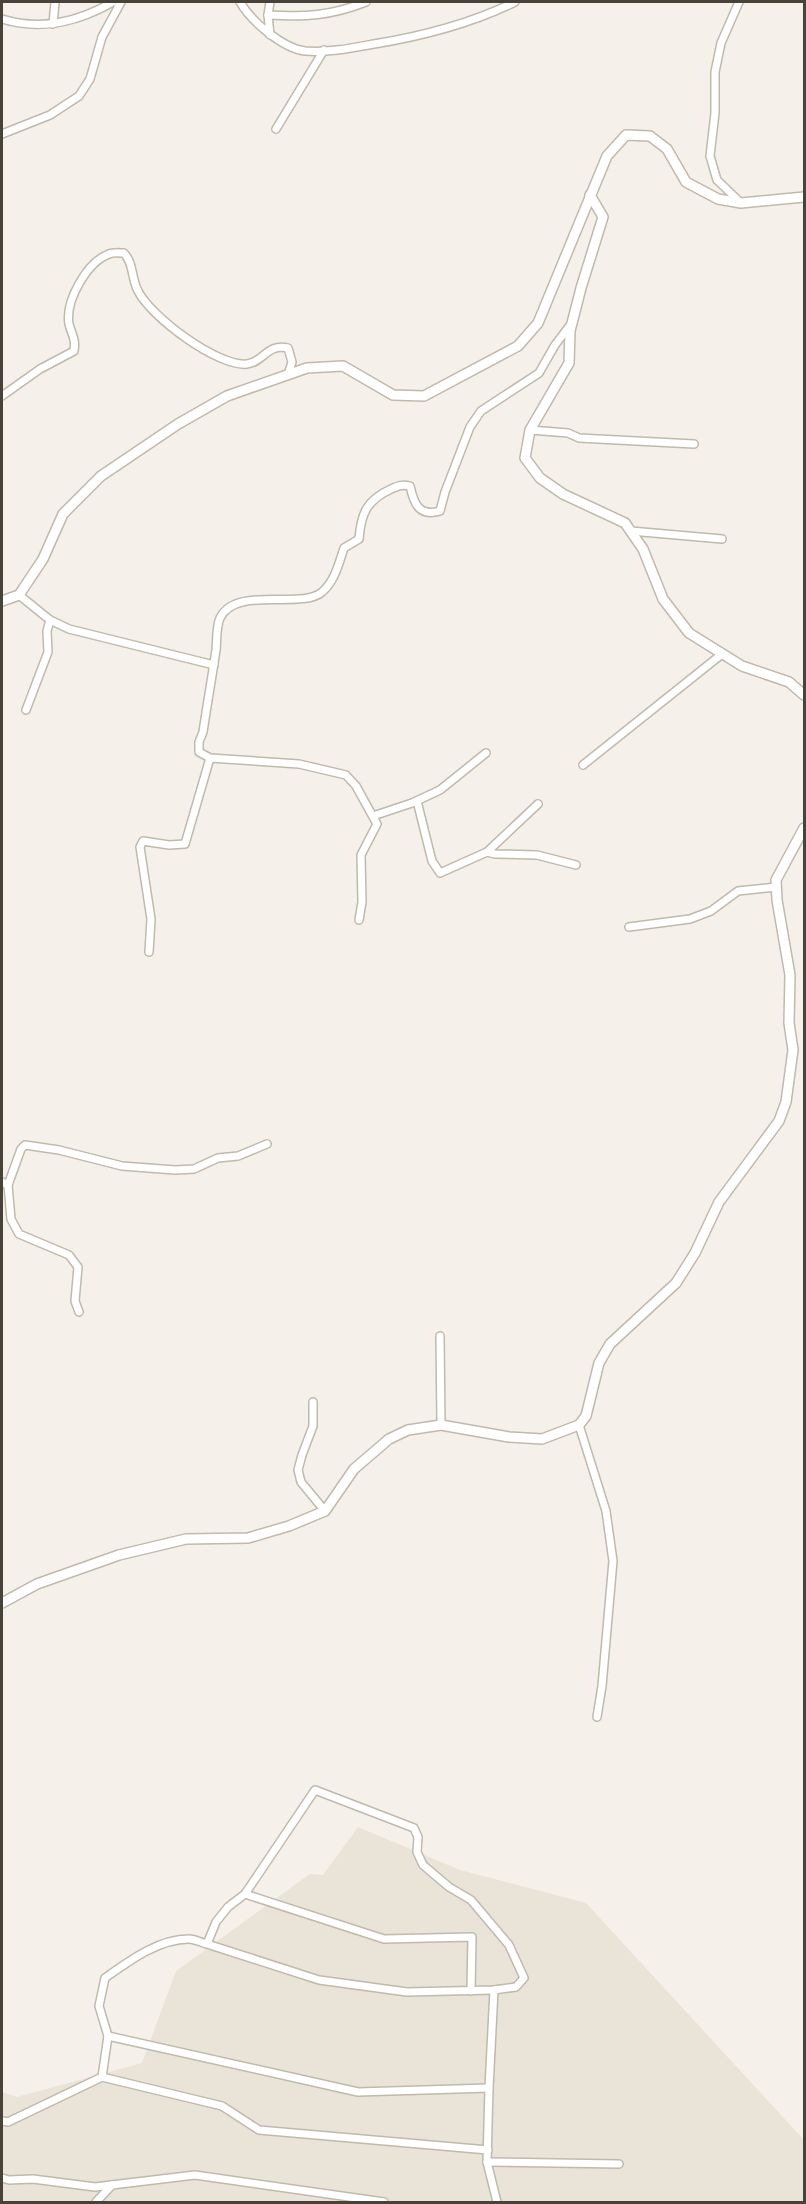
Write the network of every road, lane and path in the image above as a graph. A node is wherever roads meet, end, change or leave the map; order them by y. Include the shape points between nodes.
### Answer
1 (55, 2) edge
2 (113, 2) edge
3 (121, 2) edge
4 (240, 2) edge
5 (270, 2) edge
6 (366, 2) edge
7 (515, 2) edge
8 (739, 2) edge
9 (268, 15) junction
10 (2, 19) edge
11 (53, 24) junction
12 (270, 35) junction
13 (324, 50) junction
14 (276, 129) dead end
15 (2, 134) edge
16 (590, 195) junction
17 (804, 197) edge
18 (741, 203) junction
19 (573, 322) junction
20 (288, 375) junction
21 (2, 396) edge
22 (530, 430) junction
23 (694, 444) dead end
24 (631, 531) junction
25 (722, 539) dead end
26 (19, 595) junction
27 (2, 600) edge
28 (50, 620) junction
29 (722, 654) junction
30 (213, 665) junction
31 (804, 695) edge
32 (26, 710) dead end
33 (486, 753) dead end
34 (210, 758) junction
35 (583, 765) dead end
36 (417, 801) junction
37 (538, 804) dead end
38 (373, 816) junction
39 (804, 828) edge
40 (487, 852) junction
41 (576, 865) dead end
42 (776, 887) junction
43 (359, 920) dead end
44 (629, 927) dead end
45 (149, 952) dead end
46 (267, 1144) dead end
47 (4, 1183) edge
48 (79, 1312) dead end
49 (441, 1336) dead end
50 (313, 1402) dead end
51 (441, 1425) junction
52 (579, 1425) junction
53 (325, 1511) junction
54 (2, 1603) edge
55 (597, 1717) dead end
56 (245, 1894) junction
57 (207, 1944) junction
58 (494, 1990) junction
59 (471, 1991) junction
60 (108, 2036) junction
61 (102, 2077) junction
62 (489, 2088) junction
63 (2, 2121) edge
64 (488, 2150) junction
65 (488, 2162) junction
66 (619, 2164) dead end
67 (2, 2178) edge
68 (112, 2185) junction
69 (96, 2202) edge
70 (384, 2202) edge
71 (497, 2202) edge

1 - 11 street
2 - 11 street
3 - 15 street via 102,37 90,79 79,96 50,115
4 - 12 street
5 - 9 street
6 - 9 street via 327,14
7 - 13 street via 490,15 422,36
8 - 18 street via 715,72 710,156 717,180
9 - 12 street
10 - 11 street via 22,25
12 - 13 street via 303,51
13 - 14 street
16 - 18 street via 607,156 626,135 650,136 667,149 686,182 718,199
16 - 19 street via 603,217
16 - 20 street via 538,323 518,346 424,396 393,395 343,366 307,368
17 - 18 street
19 - 22 street via 569,363
19 - 30 street via 539,373 481,411 470,427 440,510 422,511 413,501 410,486 403,484 380,494 366,506 360,539 344,548 330,584 321,594 312,598 268,598 227,610 220,619
20 - 21 street via 292,362 288,348 271,349 247,364 219,358 182,337 139,293 131,261 124,254 110,253 81,279 73,296 69,323 76,340 74,351
20 - 26 street via 227,396 101,476 63,514 43,559
22 - 23 street via 568,433 579,438
22 - 24 street via 525,458 540,478 563,494 625,523
24 - 25 street
24 - 29 street via 643,549 663,599 689,633
26 - 27 street
26 - 28 street
28 - 30 street via 69,629
28 - 32 street via 48,652
29 - 31 street via 742,666 789,682
29 - 35 street
30 - 34 street via 199,741 199,752
33 - 36 street via 440,790
34 - 38 street via 299,764 346,775
34 - 45 street via 185,844 143,841 140,847 151,919
36 - 38 street
36 - 40 street via 437,871 449,871
37 - 40 street
38 - 43 street via 377,824 361,855
39 - 42 street via 776,880
40 - 41 street via 537,855
42 - 44 street via 738,891 690,919
42 - 52 street via 790,975 789,1023 794,1050 786,1102 779,1121 719,1203 676,1283 610,1344 599,1362 586,1416
46 - 47 street via 238,1156 176,1170 122,1166 59,1149 25,1145
47 - 48 street via 11,1219 19,1234 69,1255 78,1267 75,1301
49 - 51 street
50 - 53 street via 313,1426 298,1470 301,1482
51 - 52 street via 542,1439
51 - 53 street via 408,1430 389,1439 354,1469
52 - 55 street via 606,1511 614,1561
53 - 54 street via 248,1538 186,1539 119,1555 37,1584
56 - 57 street via 216,1922
56 - 58 street via 315,1790 380,1814 414,1828 423,1865 471,1900 509,1945 524,1978 516,1987
56 - 59 street via 384,1939 472,1937
57 - 59 street via 319,1980 407,1992
57 - 60 street via 190,1939 167,1944 139,1954 105,1978 99,2006
58 - 59 street
58 - 62 street
60 - 61 street
60 - 62 street via 358,2092
61 - 63 street via 8,2122
61 - 64 street via 222,2106 259,2130
62 - 64 street
64 - 65 street
65 - 66 street
65 - 71 street
67 - 68 street via 95,2187
68 - 69 street
68 - 70 street via 195,2175

